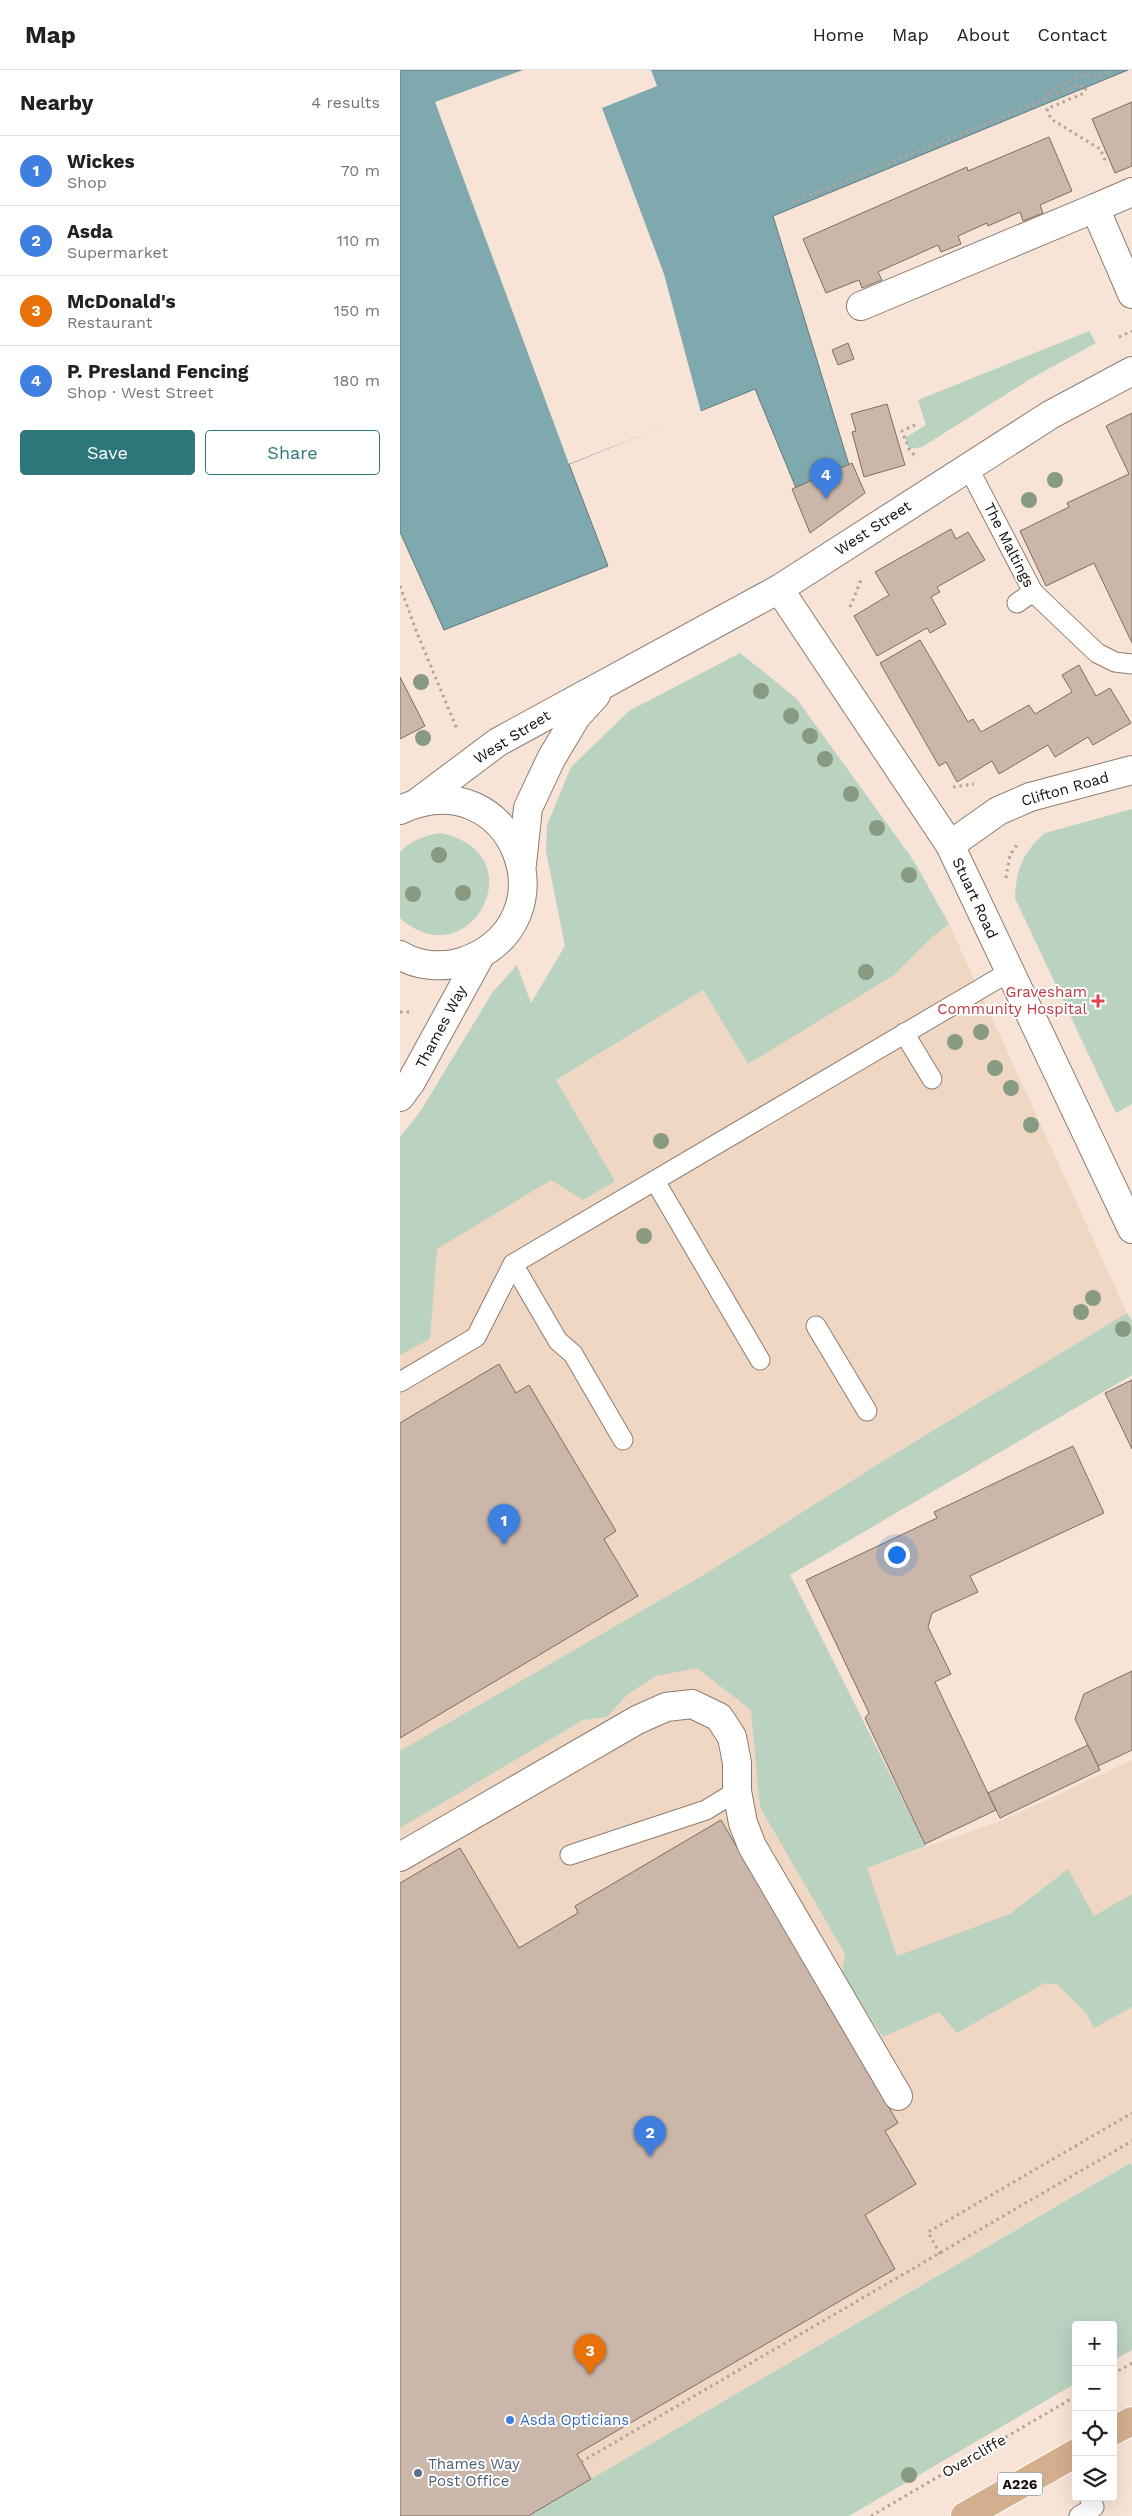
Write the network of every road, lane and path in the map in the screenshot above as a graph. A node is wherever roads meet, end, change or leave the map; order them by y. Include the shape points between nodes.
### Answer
1 (1112, 70) edge
2 (1044, 100) junction
3 (1127, 194) edge
4 (790, 203) dead end
5 (1095, 208) junction
6 (1132, 294) edge
7 (861, 306) dead end
8 (1132, 371) edge
9 (968, 467) junction
10 (400, 586) edge
11 (779, 589) junction
12 (1033, 592) junction
13 (402, 593) edge
14 (1017, 603) dead end
15 (1132, 664) edge
16 (611, 679) junction
17 (459, 733) dead end
18 (1132, 770) edge
19 (409, 806) edge
20 (1020, 840) dead end
21 (950, 845) junction
22 (522, 866) junction
23 (1006, 880) dead end
24 (400, 955) edge
25 (480, 956) junction
26 (1009, 972) junction
27 (904, 1033) junction
28 (932, 1079) dead end
29 (400, 1097) edge
30 (655, 1181) junction
31 (1132, 1228) edge
32 (513, 1264) junction
33 (816, 1326) dead end
34 (760, 1360) dead end
35 (400, 1382) edge
36 (867, 1411) dead end
37 (623, 1440) dead end
38 (737, 1791) junction
39 (570, 1855) dead end
40 (400, 1857) edge
41 (898, 2096) dead end
42 (1132, 2113) edge
43 (1132, 2141) edge
44 (940, 2254) junction
45 (1132, 2363) edge
46 (1117, 2372) edge
47 (1072, 2398) edge
48 (1132, 2420) edge
49 (1117, 2429) edge
50 (581, 2462) dead end
51 (1072, 2462) edge
52 (1091, 2501) edge
53 (871, 2516) edge
54 (965, 2516) edge
55 (1079, 2516) edge

1 - 2 path via 1095,77 1086,74 1053,88
2 - 3 path via 1079,85 1086,88 1084,94 1047,108 1051,119 1100,149
2 - 4 path
3 - 5 street
5 - 6 street
5 - 7 street
8 - 9 street, West Street via 1050,415
9 - 11 street, West Street
9 - 12 lane, The Maltings
10 - 13 path
11 - 16 street, West Street
11 - 21 street, Stuart Road
12 - 14 lane
12 - 15 lane, The Maltings via 1097,653 1115,662
13 - 17 path
16 - 19 street, West Street via 498,742
16 - 22 street, West Street via 576,717 551,759 528,808
18 - 21 street, Clifton Road via 1030,797 998,811
19 - 22 street via 445,799 471,805 495,819 512,840
20 - 23 path via 1010,855
21 - 26 street, Stuart Road
22 - 25 street via 523,892 516,918 501,940
24 - 25 street via 428,965 455,964
25 - 29 street, Thames Way
26 - 27 lane
26 - 31 street, Stuart Road
27 - 28 lane
27 - 30 lane
30 - 32 lane
30 - 34 lane
32 - 35 lane via 476,1336
32 - 37 lane via 558,1341 573,1354
33 - 36 lane
38 - 39 lane via 706,1810
38 - 40 street via 737,1763 732,1737 718,1717 692,1704 666,1706 636,1720
38 - 41 street via 743,1823 752,1846
42 - 44 path via 928,2232
43 - 44 path
44 - 50 path
45 - 46 path
47 - 53 path, Overcliffe
48 - 49 main road
51 - 54 main road, A226
52 - 55 lane via 1094,2507

